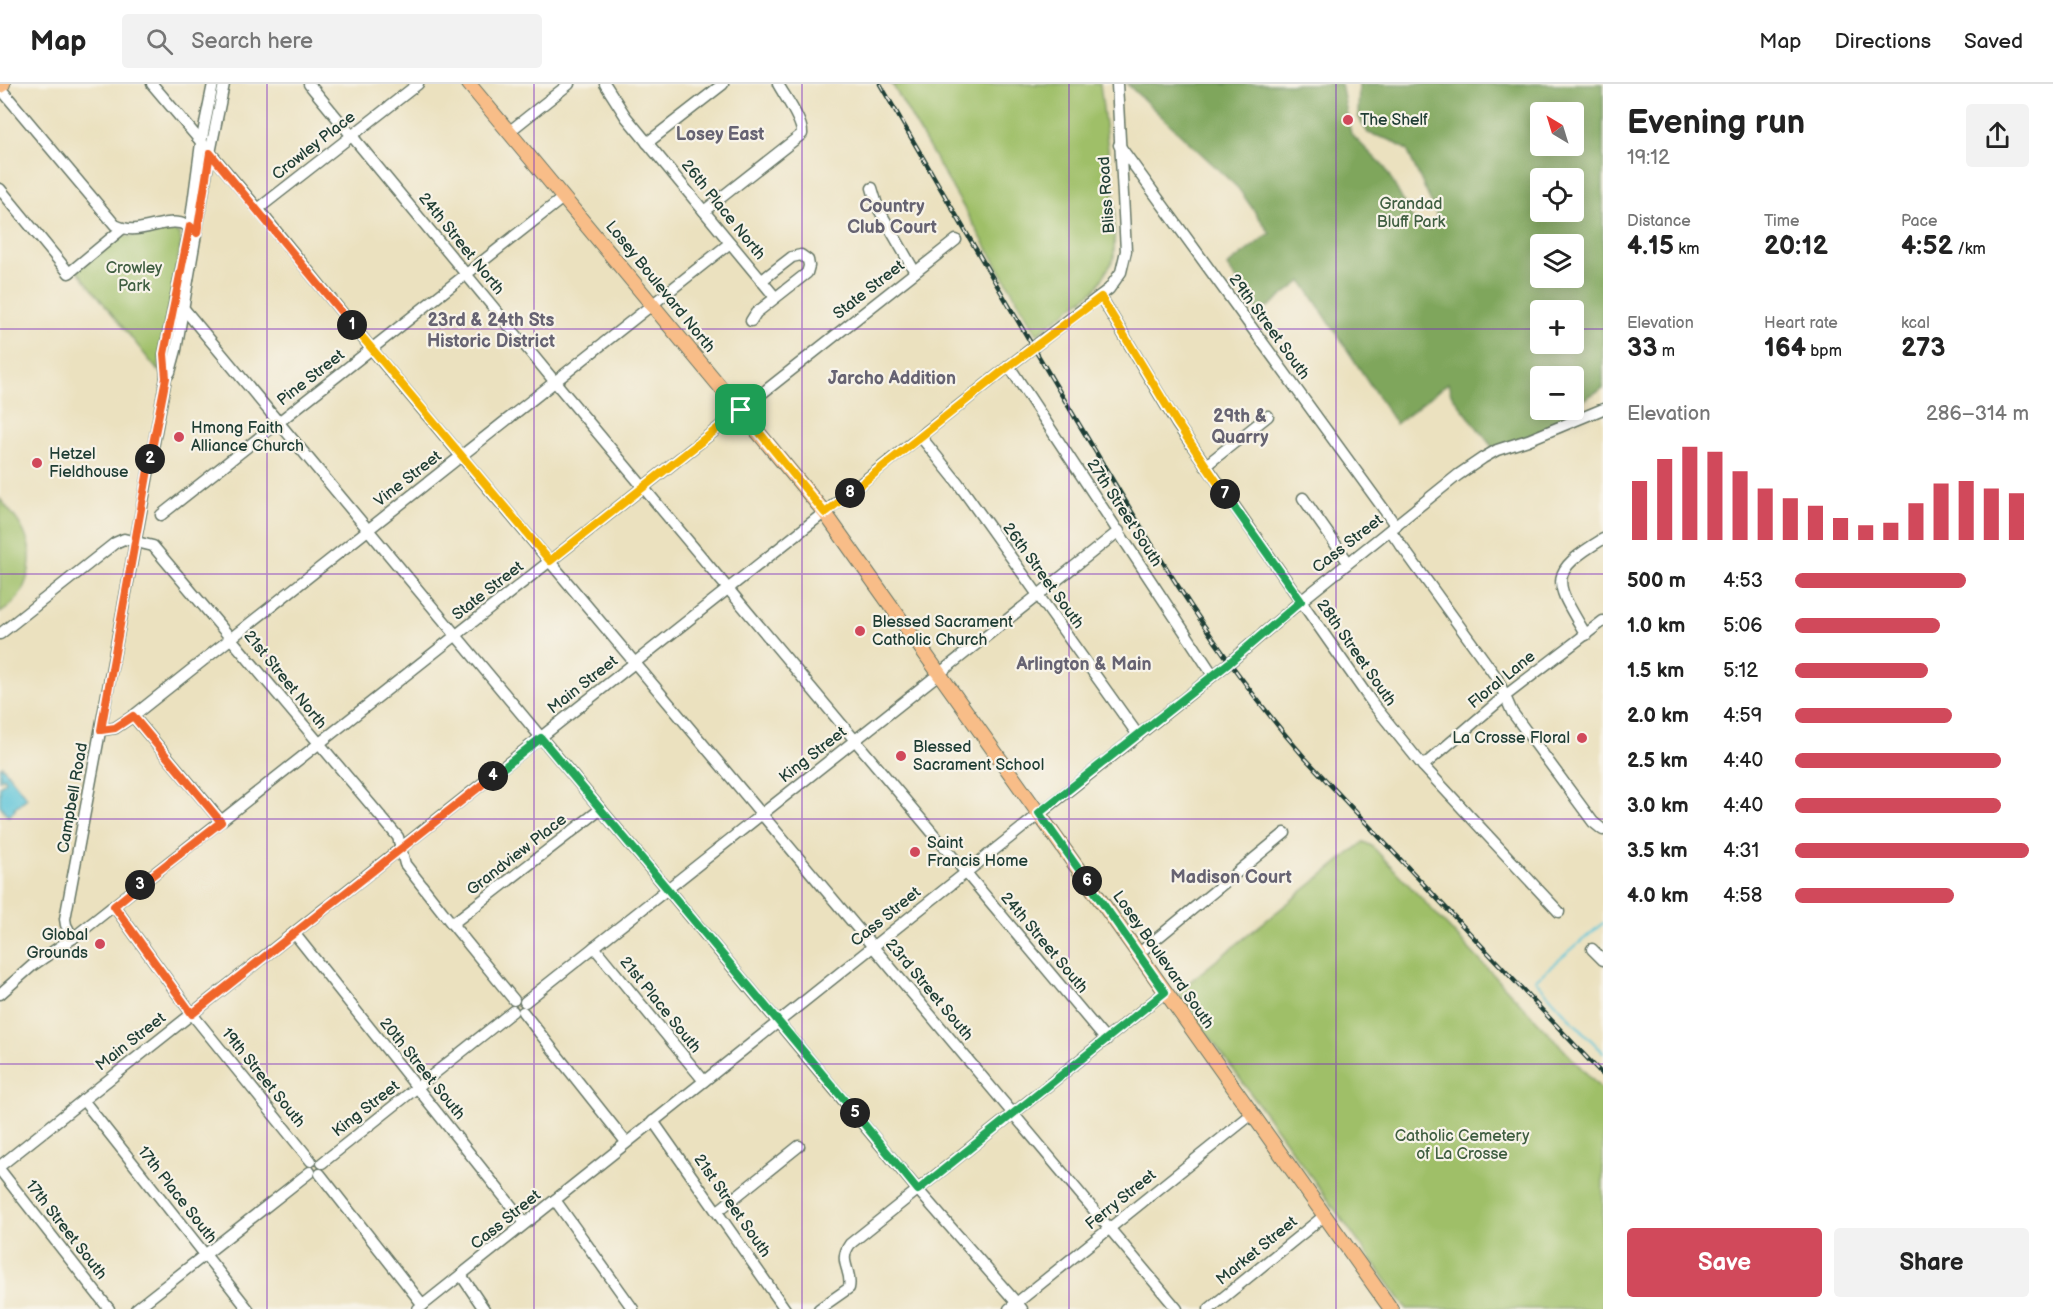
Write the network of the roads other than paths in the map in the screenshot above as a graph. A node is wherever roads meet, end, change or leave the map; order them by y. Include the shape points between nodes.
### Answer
1 (152, 84) edge
2 (213, 84) edge
3 (224, 84) edge
4 (309, 84) edge
5 (417, 84) edge
6 (469, 84) edge
7 (569, 84) edge
8 (605, 84) edge
9 (723, 84) edge
10 (778, 84) edge
11 (1117, 84) edge
12 (1, 86) edge
13 (510, 131) junction
14 (352, 136) junction
15 (201, 143) junction
16 (647, 143) junction
17 (1119, 145) junction
18 (210, 153) junction
19 (872, 188) dead end
20 (0, 189) edge
21 (564, 196) junction
22 (258, 209) junction
23 (704, 211) junction
24 (122, 229) junction
25 (193, 230) junction
26 (956, 240) dead end
27 (730, 243) junction
28 (915, 272) junction
29 (466, 274) junction
30 (761, 281) junction
31 (775, 297) junction
32 (1101, 297) junction
33 (176, 298) junction
34 (653, 304) junction
35 (183, 308) junction
36 (751, 321) dead end
37 (371, 349) junction
38 (1009, 366) junction
39 (166, 378) junction
40 (555, 382) junction
41 (1603, 409) edge
42 (741, 410) junction
43 (1268, 416) dead end
44 (279, 422) junction
45 (921, 437) junction
46 (461, 456) junction
47 (1205, 466) junction
48 (643, 487) junction
49 (1303, 498) dead end
50 (825, 513) junction
51 (161, 515) dead end
52 (1393, 528) junction
53 (368, 530) junction
54 (1119, 531) junction
55 (1603, 539) edge
56 (135, 541) junction
57 (550, 561) junction
58 (1348, 562) junction
59 (729, 589) junction
60 (1039, 594) junction
61 (1301, 601) junction
62 (1603, 621) edge
63 (0, 634) edge
64 (456, 635) junction
65 (1586, 635) junction
66 (231, 638) junction
67 (635, 663) junction
68 (940, 674) junction
69 (1213, 675) junction
70 (1504, 696) junction
71 (133, 716) junction
72 (101, 730) junction
73 (1138, 735) junction
74 (541, 738) junction
75 (855, 740) junction
76 (318, 744) junction
77 (1423, 766) junction
78 (601, 809) junction
79 (1039, 813) junction
80 (762, 814) junction
81 (221, 822) junction
82 (1603, 830) edge
83 (1285, 833) dead end
84 (401, 850) junction
85 (965, 872) junction
86 (668, 888) junction
87 (114, 906) junction
88 (1559, 912) dead end
89 (452, 924) junction
90 (294, 933) junction
91 (70, 940) junction
92 (594, 947) junction
93 (873, 947) junction
94 (1592, 949) dead end
95 (1138, 954) junction
96 (1603, 960) edge
97 (1165, 992) junction
98 (0, 996) edge
99 (519, 1006) junction
100 (192, 1014) junction
101 (779, 1022) junction
102 (1106, 1040) junction
103 (704, 1081) junction
104 (417, 1087) junction
105 (83, 1100) junction
106 (1252, 1114) junction
107 (1013, 1115) junction
108 (652, 1121) junction
109 (626, 1142) junction
110 (799, 1146) dead end
111 (315, 1167) junction
112 (0, 1168) edge
113 (918, 1190) junction
114 (555, 1200) junction
115 (718, 1211) junction
116 (1324, 1216) junction
117 (525, 1224) junction
118 (1109, 1228) junction
119 (205, 1254) junction
120 (461, 1275) junction
121 (421, 1307) edge
122 (1016, 1307) edge
123 (109, 1309) edge
124 (136, 1309) edge
125 (248, 1309) edge
126 (484, 1309) edge
127 (633, 1309) edge
128 (785, 1309) edge
129 (819, 1309) edge
130 (1177, 1309) edge
131 (1209, 1309) edge
132 (1391, 1309) edge

1 - 15 street, 23rd Street South
2 - 15 street, Campbell Road
3 - 18 street, Campbell Road
4 - 14 street, 24th Street North
5 - 14 street, Crowley Place
6 - 13 main road, Losey Boulevard North
7 - 13 street
8 - 16 street, 26th Place North
9 - 16 street
10 - 23 street via 803,129 802,134
11 - 17 street, Bliss Road
12 - 24 street via 108,218
13 - 21 main road, Losey Boulevard North
14 - 22 street, Crowley Place
14 - 29 street, 24th Street North
15 - 18 street, 23rd Street South
15 - 25 street, Campbell Road
16 - 23 street, 26th Place North
17 - 32 street, Bliss Road via 1126,251 1121,272
17 - 52 street, 29th Street South
18 - 22 street, 23rd Street South
18 - 25 street, Campbell Road
19 - 28 street via 878,208
20 - 24 street via 69,273
21 - 29 street, Pine Street
21 - 34 main road, Losey Boulevard North
22 - 37 street, 23rd Street South
23 - 27 street, 26th Place North
24 - 25 street via 138,230 175,222
25 - 33 street, Campbell Road
25 - 35 street, Campbell Road
26 - 28 street, State Street
27 - 30 street, 26th Place North
27 - 34 street, Vine Street
28 - 42 street, State Street
29 - 37 street, Pine Street
29 - 40 street, 24th Street North
30 - 31 street, 26th Place North
30 - 31 street via 792,257 801,255 808,260 807,273
31 - 36 street
32 - 38 street, Main Street
32 - 47 street, 28th Street South
33 - 35 street
33 - 39 street, Campbell Road via 164,354
34 - 40 street, Vine Street
34 - 42 main road, Losey Boulevard North
35 - 39 street, Campbell Road via 175,357
35 - 44 street
37 - 44 street, Pine Street
37 - 46 street, 23rd Street South
38 - 45 street, Main Street
38 - 54 street, 27th Street South
39 - 56 street, Campbell Road
40 - 46 street, Vine Street
40 - 48 street, 24th Street North
41 - 52 street, Cass Street via 1483,458
42 - 48 street, State Street
42 - 50 main road, Losey Boulevard North
43 - 47 street
44 - 51 street, Pine Street
44 - 53 street
45 - 50 street, Main Street
45 - 60 street, 26th Street South
46 - 53 street, Vine Street
46 - 57 street, 23rd Street South
47 - 61 street, 28th Street South
48 - 57 street, State Street
48 - 59 street, 24th Street North
49 - 58 street
50 - 59 street, Main Street
50 - 68 main road, Losey Boulevard South
52 - 58 street, Cass Street
52 - 70 street, 29th Street South via 1497,678
53 - 64 street
53 - 66 street, Vine Street
54 - 60 street, King Street
54 - 69 street, 27th Street South
55 - 65 street via 1575,556 1561,579 1563,594
56 - 63 street via 124,539 115,543
56 - 66 street, 21st Street North via 153,546
56 - 72 street, Campbell Road
57 - 64 street, State Street
57 - 67 street, 23rd Street South
58 - 61 street, Cass Street
59 - 67 street, Main Street
59 - 75 street, 24th Street South
60 - 68 street, King Street
60 - 73 street, 26th Street South
61 - 69 street, Cass Street
61 - 77 street, 28th Street South via 1372,704
62 - 65 street, Floral Lane
64 - 74 street
64 - 76 street, State Street
65 - 70 street, Floral Lane
66 - 71 street, Vine Street
66 - 76 street, 21st Street North
67 - 74 street, Main Street
67 - 80 street, 23rd Street South
68 - 75 street, King Street
68 - 79 main road, Losey Boulevard South
69 - 73 street, Cass Street
70 - 77 street, Floral Lane
70 - 82 street, 29th Street South via 1593,822
71 - 72 street, Vine Street via 115,728
71 - 81 street
72 - 91 street, Campbell Road via 65,919
73 - 79 street, Cass Street
74 - 78 street
74 - 84 street, Main Street
75 - 80 street, King Street
75 - 85 street, 24th Street South
76 - 81 street, State Street
76 - 84 street, 21st Street North via 398,837
77 - 88 street, 28th Street South
78 - 86 street
78 - 89 street, Grandview Place
79 - 85 street, Cass Street
79 - 95 main road, Losey Boulevard South
80 - 86 street, King Street
80 - 93 street, 23rd Street South
81 - 87 street, State Street
83 - 95 street
84 - 89 street via 405,864
84 - 90 street, Main Street
85 - 93 street, Cass Street
85 - 102 street, 24th Street South
86 - 92 street, King Street
86 - 101 street
87 - 91 street, State Street
87 - 100 street, 19th Street South
89 - 99 street
90 - 100 street, Main Street
90 - 104 street, 20th Street South
91 - 98 street, State Street via 38,971
92 - 99 street, King Street
92 - 103 street, 21st Place South
93 - 101 street, Cass Street
93 - 107 street, 23rd Street South
94 - 96 street
95 - 97 main road, Losey Boulevard South
97 - 102 street
97 - 106 main road, Losey Boulevard South
99 - 104 street, King Street
99 - 109 street
100 - 105 street, Main Street
100 - 111 street, 19th Street South
101 - 103 street, Cass Street
101 - 113 street
102 - 107 street
103 - 108 street, Cass Street
104 - 111 street, King Street
104 - 117 street, 20th Street South
105 - 112 street, Main Street
105 - 119 street, 17th Place South
106 - 116 main road, Losey Boulevard South
106 - 118 street, Ferry Street
107 - 113 street
107 - 118 street, 23rd Street South
108 - 109 street, Cass Street
108 - 115 street, 21st Street South
109 - 114 street, Cass Street
110 - 115 street
111 - 119 street, King Street
111 - 121 street, 19th Street South
112 - 123 street, 17th Street South
113 - 122 street
113 - 129 street via 850,1244 844,1258 851,1281 849,1288
114 - 117 street, Cass Street
114 - 127 street
115 - 128 street, 21st Street South
116 - 131 street, Market Street
116 - 132 main road, Losey Boulevard South
117 - 120 street, Cass Street
118 - 122 street, Ferry Street
118 - 130 street, 23rd Street South
119 - 124 street, King Street
119 - 125 street, 17th Place South
120 - 121 street, Cass Street
120 - 126 street

